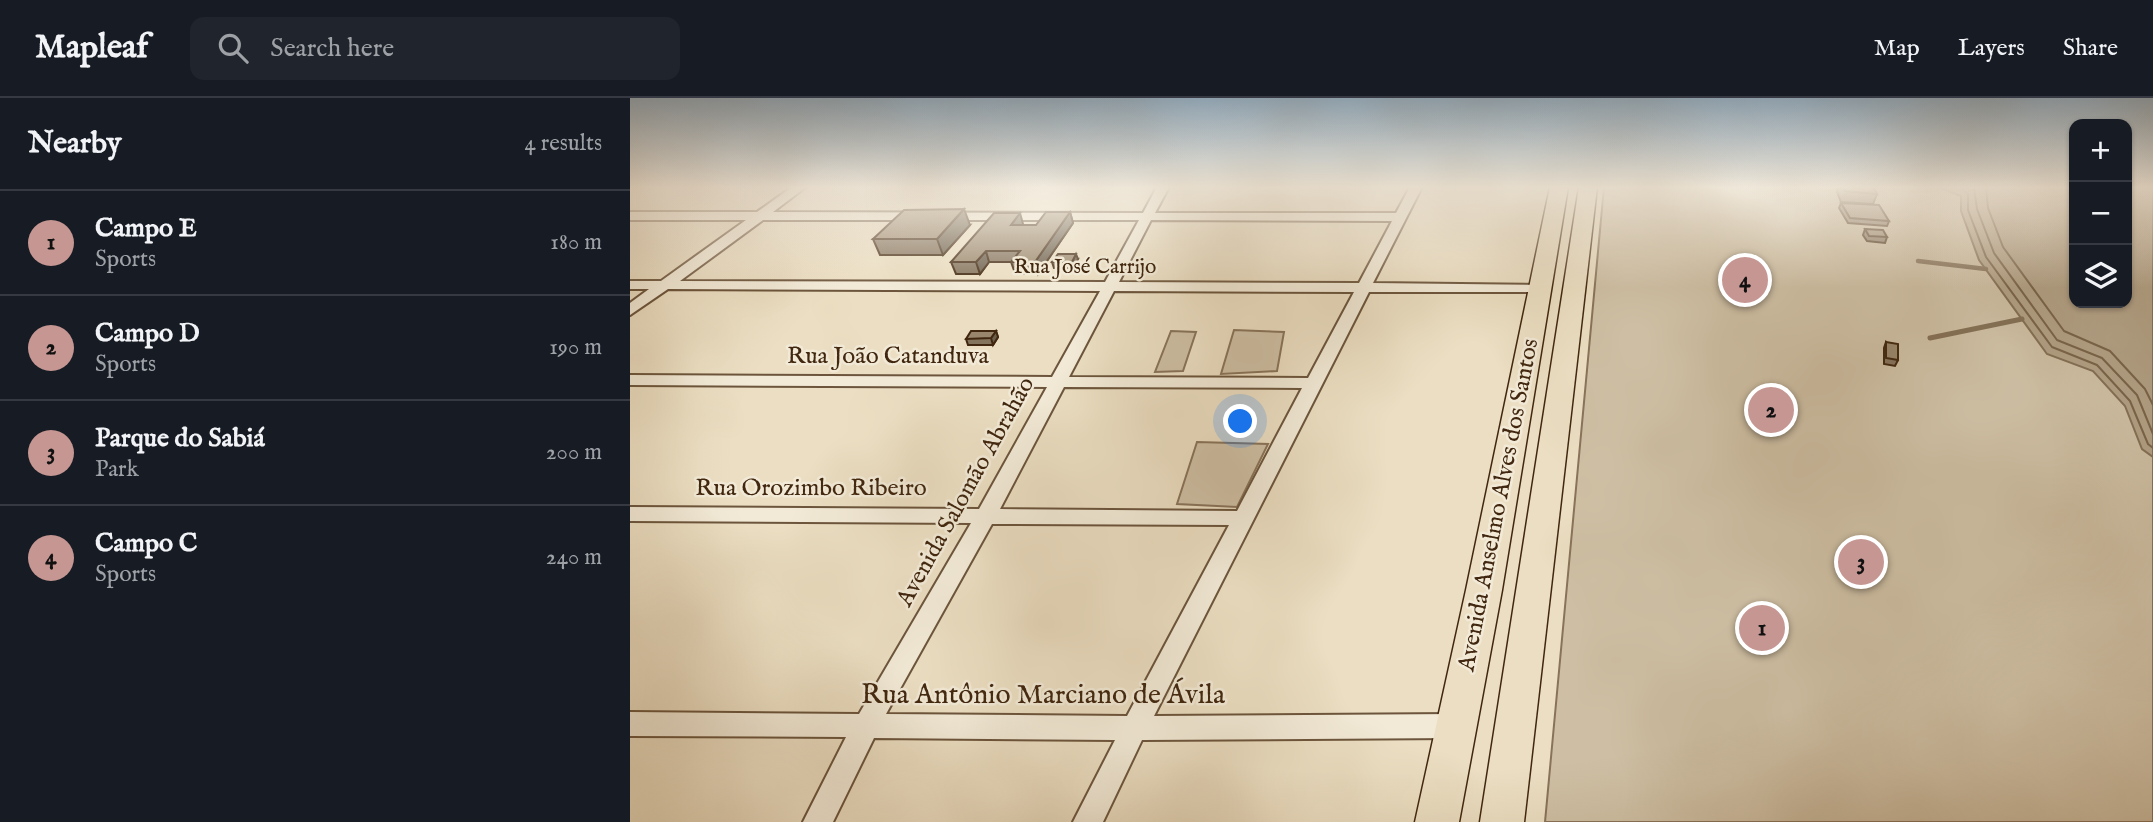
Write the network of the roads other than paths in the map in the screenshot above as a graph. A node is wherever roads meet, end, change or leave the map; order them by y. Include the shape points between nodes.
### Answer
1 (754, 221) edge
2 (1144, 221) edge
3 (1398, 221) edge
4 (1553, 221) edge
5 (1584, 221) edge
6 (630, 285) edge
7 (665, 285) junction
8 (1108, 288) junction
9 (1364, 288) junction
10 (1540, 288) junction
11 (630, 310) edge
12 (630, 380) edge
13 (1057, 381) junction
14 (1315, 383) junction
15 (1515, 421) junction
16 (1557, 428) junction
17 (1508, 457) junction
18 (1549, 470) junction
19 (630, 514) edge
20 (987, 514) junction
21 (1243, 517) junction
22 (630, 724) edge
23 (866, 726) junction
24 (1455, 726) junction
25 (1134, 727) junction
26 (818, 822) edge
27 (1088, 822) edge
28 (1437, 822) edge
29 (1502, 822) edge

1 - 7 street
2 - 8 street, Avenida Salomão Abrahão
3 - 9 street
4 - 10 main road, Avenida Anselmo Alves dos Santos
5 - 16 main road, Avenida Anselmo Alves dos Santos
6 - 7 street, Rua José Carrijo
7 - 8 street, Rua José Carrijo
7 - 11 street
8 - 9 street, Rua José Carrijo
8 - 13 street, Avenida Salomão Abrahão
9 - 10 street, Rua José Carrijo
9 - 14 street
10 - 15 main road, Avenida Anselmo Alves dos Santos
12 - 13 street, Rua João Catanduva
13 - 14 street, Rua João Catanduva
13 - 20 street, Avenida Salomão Abrahão
14 - 21 street
15 - 16 main road
15 - 17 main road, Avenida Anselmo Alves dos Santos
16 - 18 main road, Avenida Anselmo Alves dos Santos
17 - 18 main road via 1536,461
17 - 24 main road, Avenida Anselmo Alves dos Santos
18 - 29 main road, Avenida Anselmo Alves dos Santos
19 - 20 street, Rua Orozimbo Ribeiro
20 - 21 street, Rua Orozimbo Ribeiro
20 - 23 street, Avenida Salomão Abrahão
21 - 25 street
22 - 23 street, Rua Antônio Marciano de Ávila
23 - 25 street, Rua Antônio Marciano de Ávila
23 - 26 street, Avenida Salomão Abrahão
24 - 25 street, Rua Antônio Marciano de Ávila
24 - 28 main road, Avenida Anselmo Alves dos Santos
25 - 27 street

